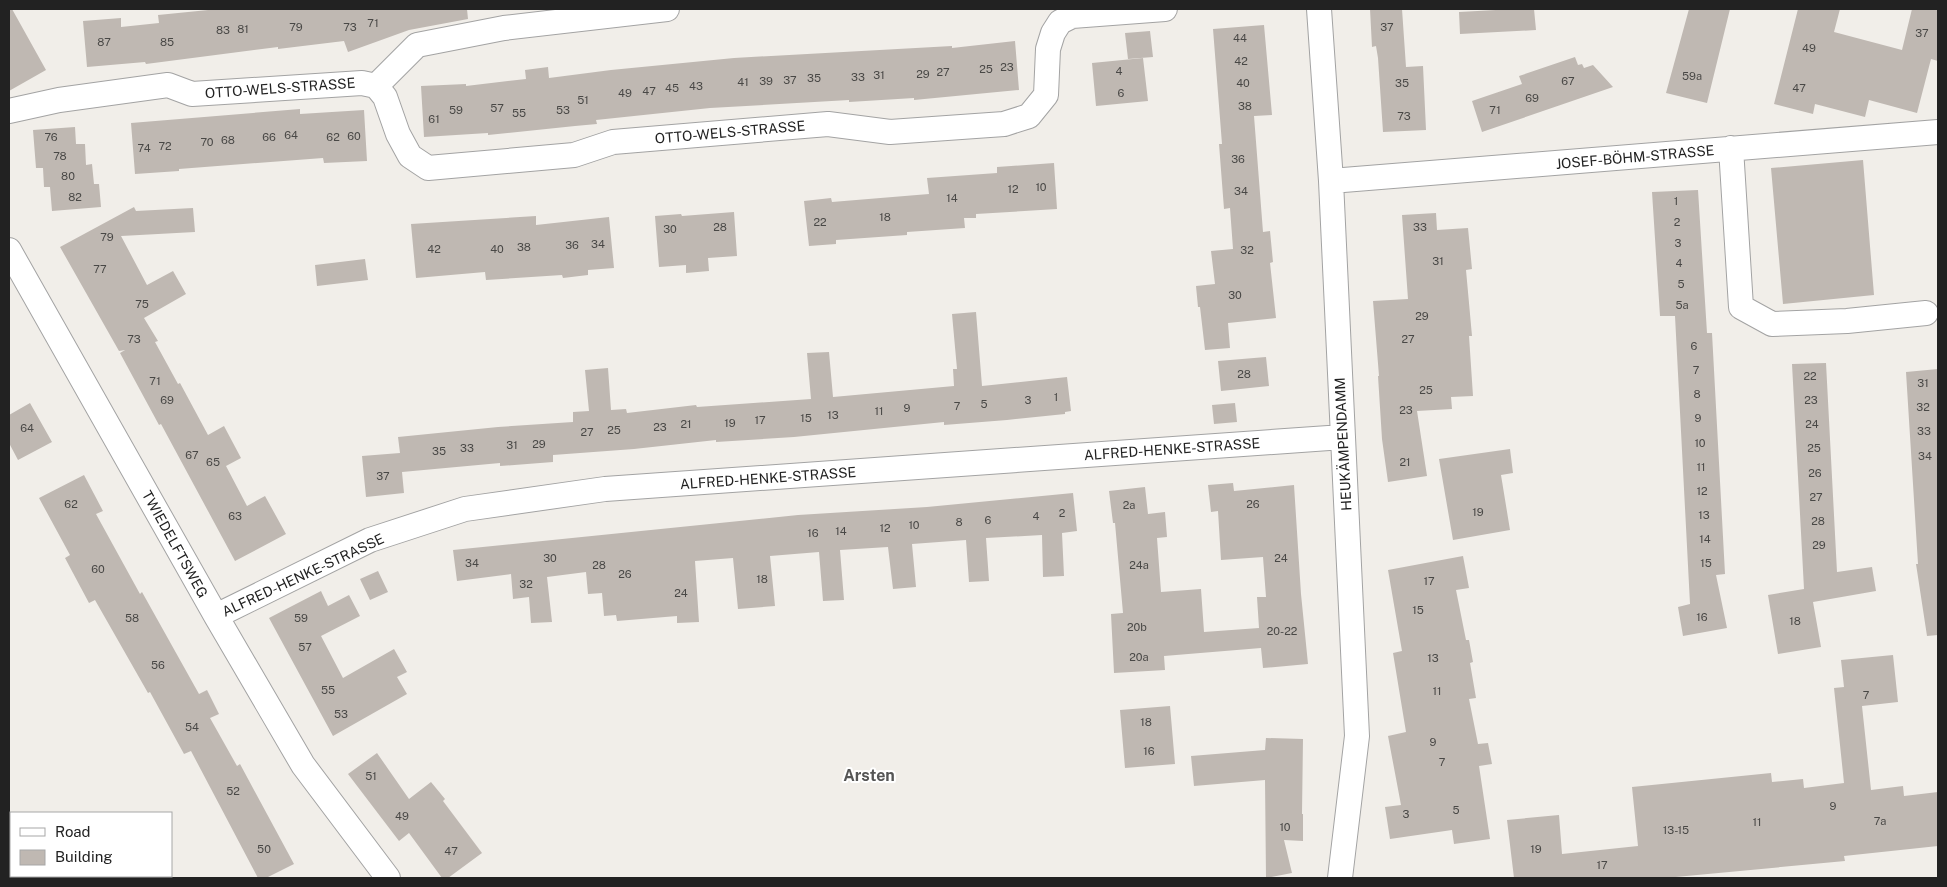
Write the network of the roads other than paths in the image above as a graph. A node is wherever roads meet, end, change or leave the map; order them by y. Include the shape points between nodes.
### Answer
1 (667, 9) edge
2 (1166, 9) edge
3 (1319, 9) edge
4 (1053, 15) edge
5 (376, 86) junction
6 (9, 111) edge
7 (1938, 132) edge
8 (1731, 148) junction
9 (1331, 181) junction
10 (9, 250) edge
11 (1926, 313) dead end
12 (1343, 437) junction
13 (216, 616) junction
14 (378, 876) edge
15 (1340, 878) edge

1 - 5 street, OTTO-WELS-STRASSE via 504,28 417,45
2 - 4 street, OTTO-WELS-STRASSE
3 - 9 street, HEUKÄMPENDAMM
4 - 5 street, OTTO-WELS-STRASSE via 1046,95 1029,116 1004,124 890,132 828,124 613,142 574,155 428,168 410,156 398,134 386,97
5 - 6 street, OTTO-WELS-STRASSE via 362,83 192,94 168,85 59,100
7 - 8 street, JOSEF-BÖHM-STRASSE
8 - 9 street, JOSEF-BÖHM-STRASSE
8 - 11 street via 1741,307 1772,324
9 - 12 street, HEUKÄMPENDAMM
10 - 13 street, TWIEDELFTSWEG
12 - 13 street, ALFRED-HENKE-STRASSE via 605,489 464,509 370,540
12 - 15 street, HEUKÄMPENDAMM via 1357,736
13 - 14 street, TWIEDELFTSWEG via 303,765

